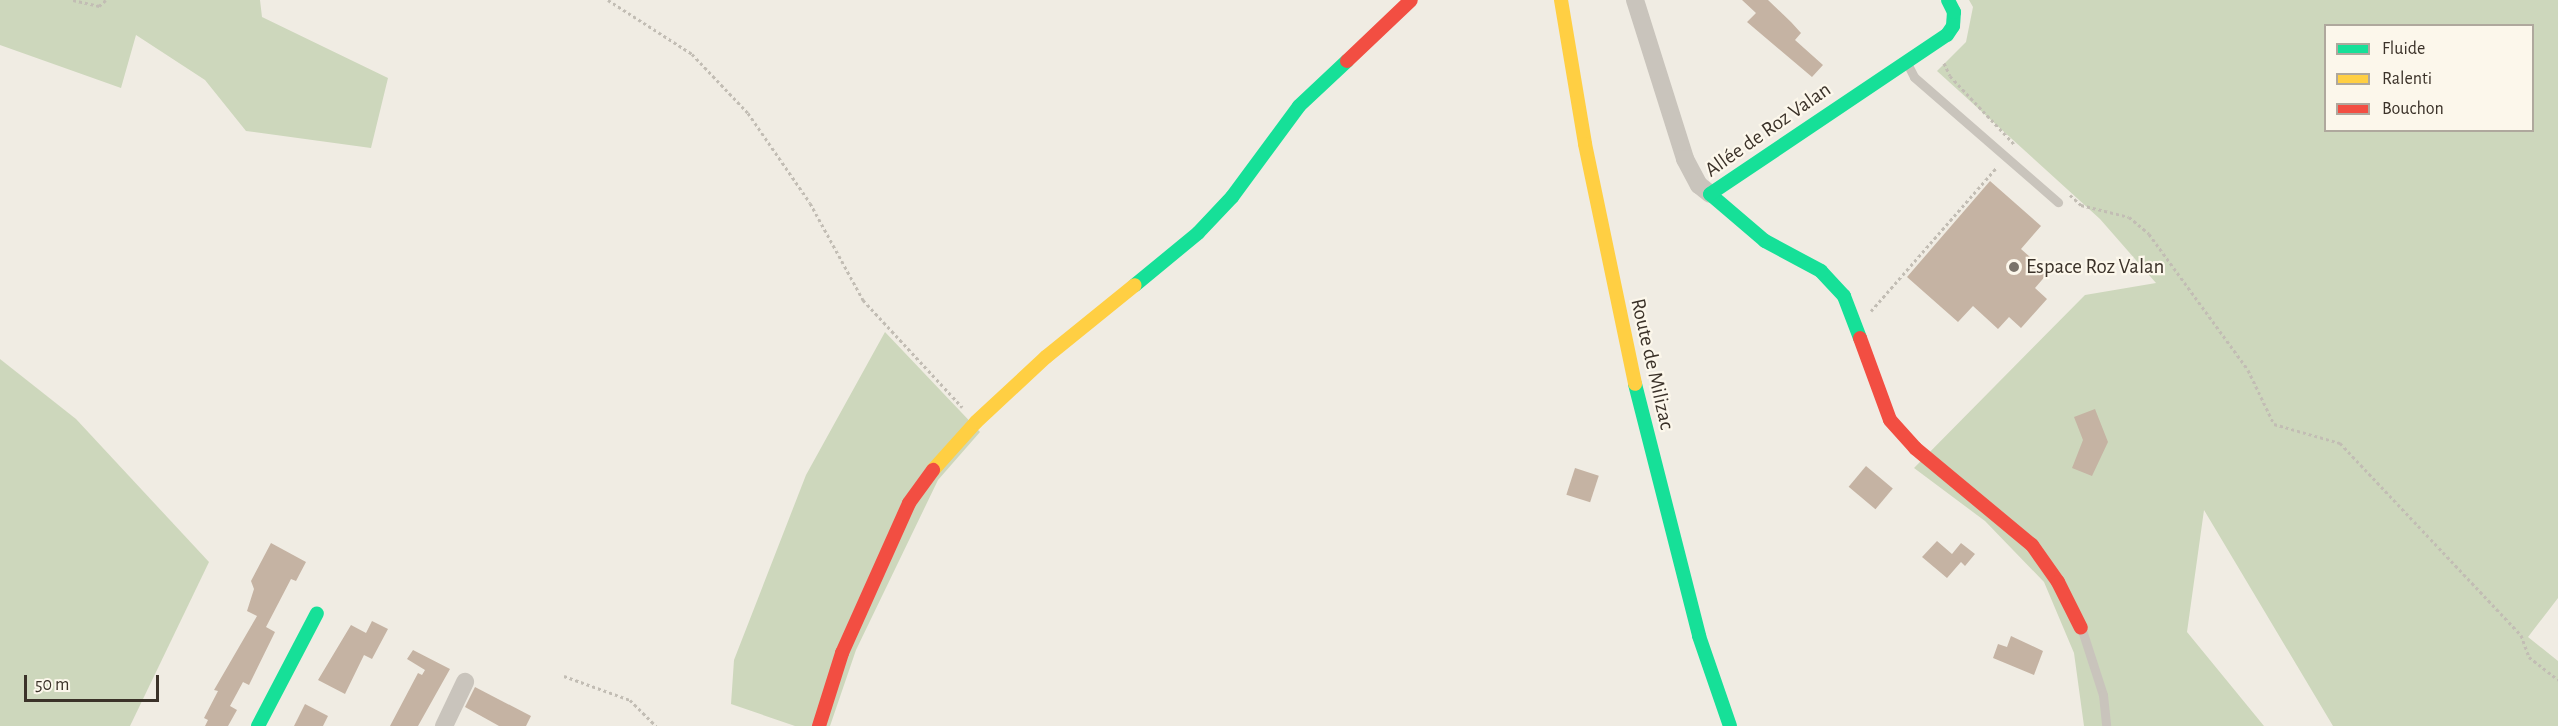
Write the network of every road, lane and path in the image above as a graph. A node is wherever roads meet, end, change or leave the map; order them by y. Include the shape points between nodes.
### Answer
1 (73, 0) edge
2 (106, 0) edge
3 (608, 0) edge
4 (1412, 0) edge
5 (1635, 0) edge
6 (1948, 0) edge
7 (1560, 2) edge
8 (1939, 40) junction
9 (1907, 61) junction
10 (2022, 152) dead end
11 (1989, 176) dead end
12 (2064, 190) dead end
13 (1710, 194) junction
14 (2058, 202) dead end
15 (1865, 318) dead end
16 (976, 422) junction
17 (317, 613) dead end
18 (2081, 628) joint
19 (564, 676) dead end
20 (2558, 680) edge
21 (465, 682) dead end
22 (258, 726) edge
23 (444, 726) edge
24 (656, 726) edge
25 (819, 726) edge
26 (1730, 726) edge
27 (2106, 726) edge

1 - 2 path via 99,6
3 - 16 path via 692,54 748,113 810,204 863,300
4 - 16 street via 1299,106 1232,197 1198,232 1046,357
5 - 13 street via 1685,159 1699,185
6 - 8 street, Allée de Roz Valan via 1954,12 1953,26
7 - 26 street, Route de Milizac via 1603,236 1643,421 1699,636
8 - 9 street, Allée de Roz Valan
8 - 10 path via 1950,76
9 - 13 street, Allée de Roz Valan
9 - 14 lane via 1914,77
11 - 15 path
12 - 20 path via 2081,205 2129,217 2149,234 2248,370 2274,424 2340,443 2521,635 2529,657
13 - 18 street, Allée de Roz Valan via 1765,241 1821,271 1844,296 1890,420 1915,448 2032,545 2058,582
16 - 25 street via 909,503 842,653
17 - 22 street
18 - 27 lane via 2103,694
19 - 24 path via 630,700
21 - 23 street

